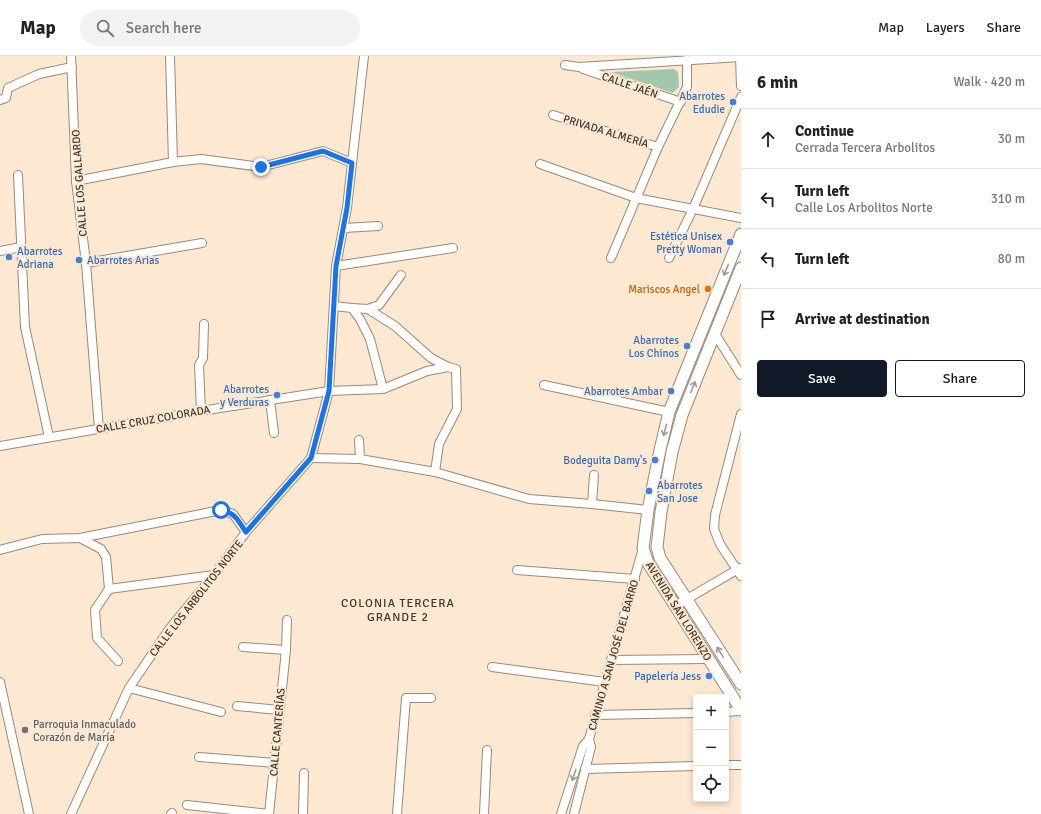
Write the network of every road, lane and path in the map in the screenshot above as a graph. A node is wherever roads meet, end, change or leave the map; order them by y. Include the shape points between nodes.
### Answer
1 (71, 56) edge
2 (170, 56) edge
3 (364, 56) edge
4 (741, 57) edge
5 (687, 60) junction
6 (565, 65) dead end
7 (579, 67) junction
8 (72, 68) junction
9 (741, 86) edge
10 (741, 97) edge
11 (0, 100) edge
12 (680, 102) junction
13 (553, 115) dead end
14 (658, 147) junction
15 (173, 162) junction
16 (352, 163) junction
17 (540, 164) dead end
18 (18, 175) dead end
19 (76, 181) junction
20 (636, 198) junction
21 (693, 209) junction
22 (741, 218) edge
23 (378, 226) dead end
24 (344, 228) junction
25 (741, 234) edge
26 (202, 244) dead end
27 (21, 247) junction
28 (454, 248) dead end
29 (0, 250) edge
30 (611, 258) dead end
31 (670, 258) dead end
32 (86, 263) junction
33 (336, 266) junction
34 (741, 268) edge
35 (401, 275) dead end
36 (334, 306) junction
37 (352, 308) junction
38 (368, 309) junction
39 (204, 324) dead end
40 (714, 334) junction
41 (452, 368) junction
42 (741, 376) edge
43 (544, 385) dead end
44 (383, 389) junction
45 (329, 391) junction
46 (270, 400) junction
47 (201, 411) junction
48 (670, 412) junction
49 (741, 414) edge
50 (99, 428) junction
51 (274, 433) dead end
52 (49, 437) junction
53 (359, 440) dead end
54 (0, 446) edge
55 (311, 458) junction
56 (360, 459) junction
57 (435, 472) junction
58 (594, 476) dead end
59 (592, 504) junction
60 (648, 510) junction
61 (246, 532) junction
62 (80, 538) junction
63 (657, 547) junction
64 (643, 548) junction
65 (0, 550) edge
66 (517, 570) dead end
67 (740, 571) edge
68 (214, 575) junction
69 (635, 579) junction
70 (108, 589) junction
71 (687, 599) junction
72 (675, 606) junction
73 (287, 620) dead end
74 (243, 647) dead end
75 (286, 650) junction
76 (709, 659) junction
77 (611, 660) junction
78 (118, 661) dead end
79 (492, 667) dead end
80 (731, 669) junction
81 (720, 676) junction
82 (0, 682) edge
83 (605, 682) junction
84 (741, 684) edge
85 (129, 688) junction
86 (432, 698) dead end
87 (237, 706) dead end
88 (280, 710) junction
89 (741, 710) edge
90 (221, 712) dead end
91 (693, 712) edge
92 (729, 712) edge
93 (595, 716) junction
94 (589, 739) junction
95 (488, 750) dead end
96 (199, 757) dead end
97 (275, 763) junction
98 (729, 765) edge
99 (741, 765) edge
100 (693, 766) edge
101 (585, 769) junction
102 (304, 773) dead end
103 (187, 805) dead end
104 (29, 814) edge
105 (71, 814) edge
106 (269, 814) edge
107 (303, 814) edge
108 (397, 814) edge
109 (484, 814) edge
110 (562, 814) edge
111 (574, 814) edge

1 - 8 street, CALLE LOS GALLARDO
2 - 15 street
3 - 16 street, CALLE LOS ARBOLITOS NORTE
4 - 5 street
4 - 9 street
5 - 7 street
5 - 12 street via 687,88
6 - 7 street
7 - 12 street, CALLE JAÉN
8 - 11 street via 39,74 8,88 6,98
8 - 19 street, CALLE LOS GALLARDO
10 - 21 street
12 - 14 street
13 - 14 street, PRIVADA ALMERÍA
14 - 20 street
15 - 16 street via 201,159 261,167 323,151
15 - 19 street
16 - 24 street, CALLE LOS ARBOLITOS NORTE
17 - 20 street
18 - 27 street
19 - 32 street, CALLE LOS GALLARDO
20 - 21 street
20 - 30 street
21 - 22 street
21 - 31 street
23 - 24 street
24 - 33 street, CALLE LOS ARBOLITOS NORTE
25 -> 48 street, AVENIDA SAN LORENZO
26 - 32 street
27 - 29 street
27 - 52 street via 26,327
28 - 33 street
32 - 50 street, CALLE LOS GALLARDO
33 - 36 street, CALLE LOS ARBOLITOS NORTE
34 - 40 street, AVENIDA SAN LORENZO
35 - 38 street via 378,305
36 - 37 street
36 - 45 street, CALLE LOS ARBOLITOS NORTE
37 - 38 street
37 - 44 street via 370,338
38 - 41 street via 394,326 431,358
39 - 47 street via 203,358 199,365
40 - 42 street
63 -> 40 street, AVENIDA SAN LORENZO via 672,452 682,415
41 - 44 street via 427,371
41 - 57 street via 457,409 439,444
43 - 48 street
44 - 45 street, CALLE CRUZ COLORADA
45 - 46 street, CALLE CRUZ COLORADA
45 - 55 street, CALLE LOS ARBOLITOS NORTE
46 - 47 street, CALLE CRUZ COLORADA
46 - 51 street
47 - 50 street, CALLE CRUZ COLORADA
48 -> 60 street, AVENIDA SAN LORENZO
49 - 67 street via 715,515 714,529 720,544
50 - 52 street, CALLE CRUZ COLORADA
52 - 54 street, CALLE CRUZ COLORADA
53 - 56 street
55 - 56 street
55 - 61 street, CALLE LOS ARBOLITOS NORTE
56 - 57 street
57 - 59 street via 529,499
58 - 59 street
59 - 60 street
60 - 64 street, AVENIDA SAN LORENZO
61 - 62 street via 233,514 221,510
61 - 68 street, CALLE LOS ARBOLITOS NORTE
62 - 65 street via 42,539
62 - 70 street via 101,549 106,557
63 - 64 street
63 - 71 street, AVENIDA SAN LORENZO via 660,558
64 - 69 street, CAMINO A SAN JOSÉ DEL BARRO
64 - 72 street, AVENIDA SAN LORENZO via 648,563
66 - 69 street
67 - 71 street
68 - 70 street
68 - 85 street, CALLE LOS ARBOLITOS NORTE via 170,628
69 - 77 street, CAMINO A SAN JOSÉ DEL BARRO
70 - 78 street via 95,610 98,638
71 - 72 street
80 -> 71 street, AVENIDA SAN LORENZO
72 - 76 street, AVENIDA SAN LORENZO
73 - 75 street, CALLE CANTERÍAS
74 - 75 street
75 - 88 street, CALLE CANTERÍAS
76 - 77 street
76 - 81 street, AVENIDA SAN LORENZO
77 - 83 street, CAMINO A SAN JOSÉ DEL BARRO
79 - 83 street
80 - 81 street
80 - 84 street, AVENIDA SAN LORENZO
81 - 89 street, AVENIDA SAN LORENZO
82 - 104 street
83 - 93 street, CAMINO A SAN JOSÉ DEL BARRO
85 - 90 street
85 - 105 street, CALLE LOS ARBOLITOS NORTE
86 - 108 street via 406,698
87 - 88 street
88 - 97 street, CALLE CANTERÍAS
89 - 92 street
91 - 93 street
93 - 94 street, CAMINO A SAN JOSÉ DEL BARRO
94 - 101 street, CAMINO A SAN JOSÉ DEL BARRO via 591,747
94 -> 110 street, CAMINO A SAN JOSÉ DEL BARRO via 583,746
95 - 109 street
96 - 97 street
97 - 106 street, CALLE CANTERÍAS
98 - 99 street
100 - 101 street
101 - 111 street, CAMINO A SAN JOSÉ DEL BARRO
102 - 107 street
103 - 106 street

